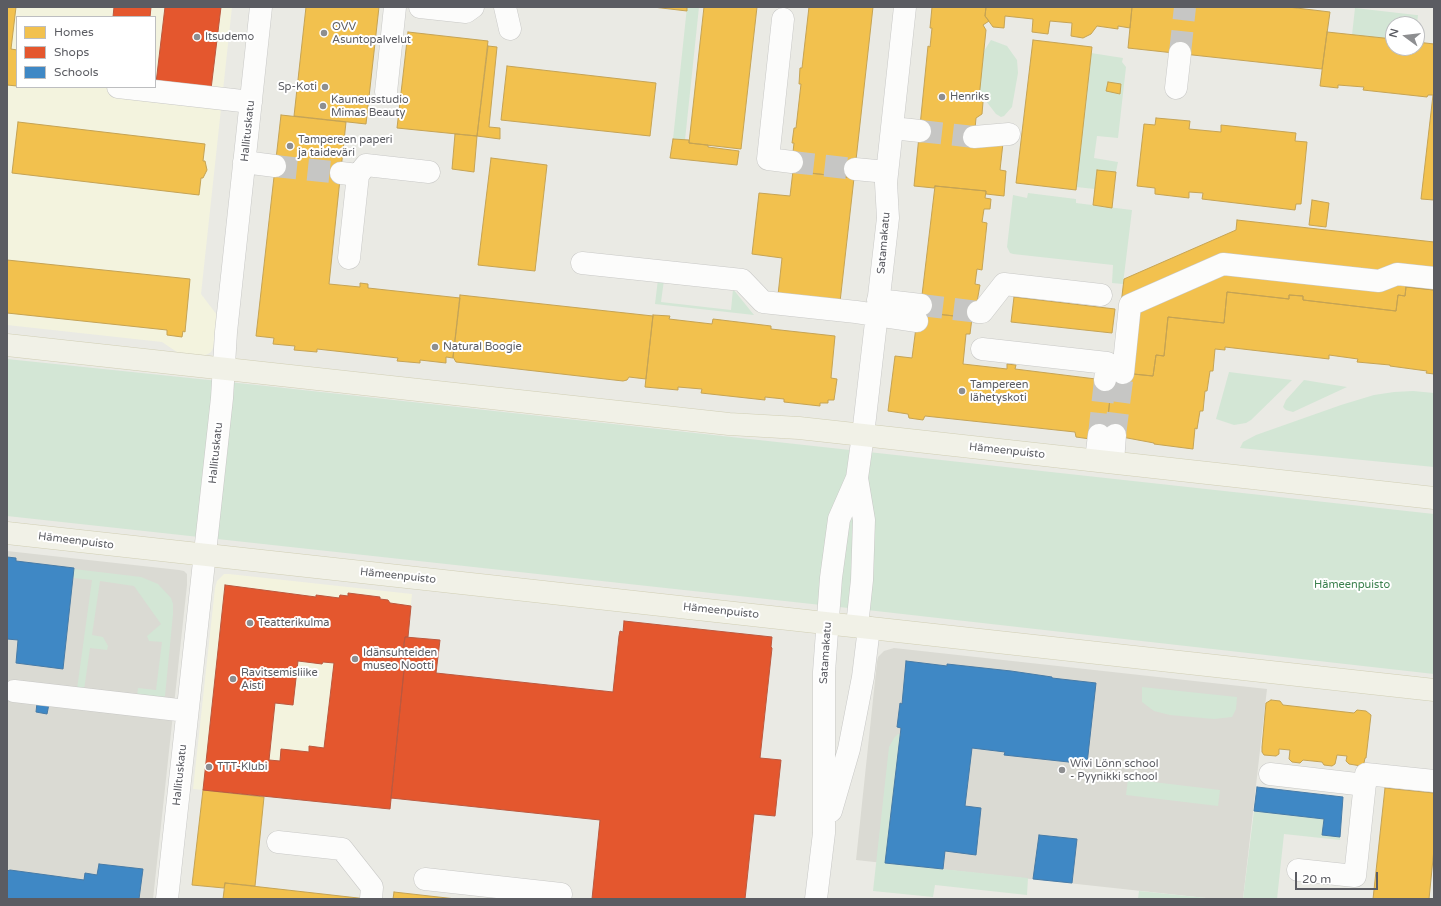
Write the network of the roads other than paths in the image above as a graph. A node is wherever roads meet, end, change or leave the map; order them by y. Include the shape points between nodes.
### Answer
1 (261, 7) edge
2 (395, 7) edge
3 (420, 7) edge
4 (473, 7) edge
5 (505, 7) edge
6 (905, 7) edge
7 (783, 19) dead end
8 (510, 29) dead end
9 (1180, 53) tunnel mouth
10 (127, 88) edge
11 (1176, 88) dead end
12 (386, 92) dead end
13 (251, 102) junction
14 (892, 128) junction
15 (920, 131) tunnel mouth
16 (1009, 134) dead end
17 (974, 137) tunnel mouth
18 (244, 162) junction
19 (792, 162) tunnel mouth
20 (275, 166) tunnel mouth
21 (855, 169) tunnel mouth
22 (429, 172) dead end
23 (887, 172) junction
24 (349, 258) dead end
25 (582, 263) dead end
26 (1434, 278) edge
27 (1101, 295) dead end
28 (878, 308) junction
29 (978, 312) dead end
30 (919, 313) tunnel mouth
31 (7, 345) edge
32 (982, 349) dead end
33 (223, 369) junction
34 (863, 434) junction
35 (1107, 435) tunnel mouth
36 (1104, 461) junction
37 (857, 478) junction
38 (1434, 498) edge
39 (7, 533) edge
40 (204, 555) junction
41 (828, 623) junction
42 (863, 627) junction
43 (1434, 690) edge
44 (14, 691) dead end
45 (188, 711) junction
46 (1270, 774) dead end
47 (1434, 781) edge
48 (1365, 785) junction
49 (824, 833) junction
50 (278, 842) dead end
51 (1298, 870) dead end
52 (425, 878) dead end
53 (167, 899) edge
54 (371, 899) edge
55 (560, 899) edge
56 (816, 899) edge

1 - 13 street, Hallituskatu
2 - 12 street
3 - 4 street via 466,12
5 - 8 street
6 - 14 street, Satamakatu
7 - 19 street via 768,159
9 - 11 street
10 - 13 street
13 - 18 street, Hallituskatu
14 - 15 street
14 - 23 street, Satamakatu
16 - 17 street
18 - 20 street
18 - 33 street, Hallituskatu
21 - 23 street
22 - 24 street via 366,165 349,174
23 - 28 street, Satamakatu via 888,218
25 - 28 street via 742,280 763,302
26 - 32 street via 1397,274 1379,281 1223,264 1130,305 1114,376 1107,363
27 - 29 street via 1004,284 982,312
28 - 30 street
28 - 34 street, Satamakatu
31 - 33 main road, Hämeenpuisto
33 - 34 main road, Hämeenpuisto via 722,424
33 - 40 street, Hallituskatu
34 - 36 main road, Hämeenpuisto
34 - 37 street, Satamakatu
35 - 36 street
36 - 38 main road, Hämeenpuisto
37 - 41 street, Satamakatu via 839,519
37 - 42 street, Satamakatu via 864,520
39 - 40 main road, Hämeenpuisto
40 - 41 main road, Hämeenpuisto
40 - 45 street, Hallituskatu
41 - 42 main road, Hämeenpuisto
41 - 49 street, Satamakatu via 824,672
42 - 43 main road, Hämeenpuisto
42 - 49 street, Satamakatu via 863,677 850,749
44 - 45 street
45 - 53 street, Hallituskatu
46 - 48 street
47 - 48 street via 1366,774
48 - 51 street via 1355,876
49 - 56 street, Satamakatu
50 - 54 street via 342,849 372,887
52 - 55 street via 560,894

